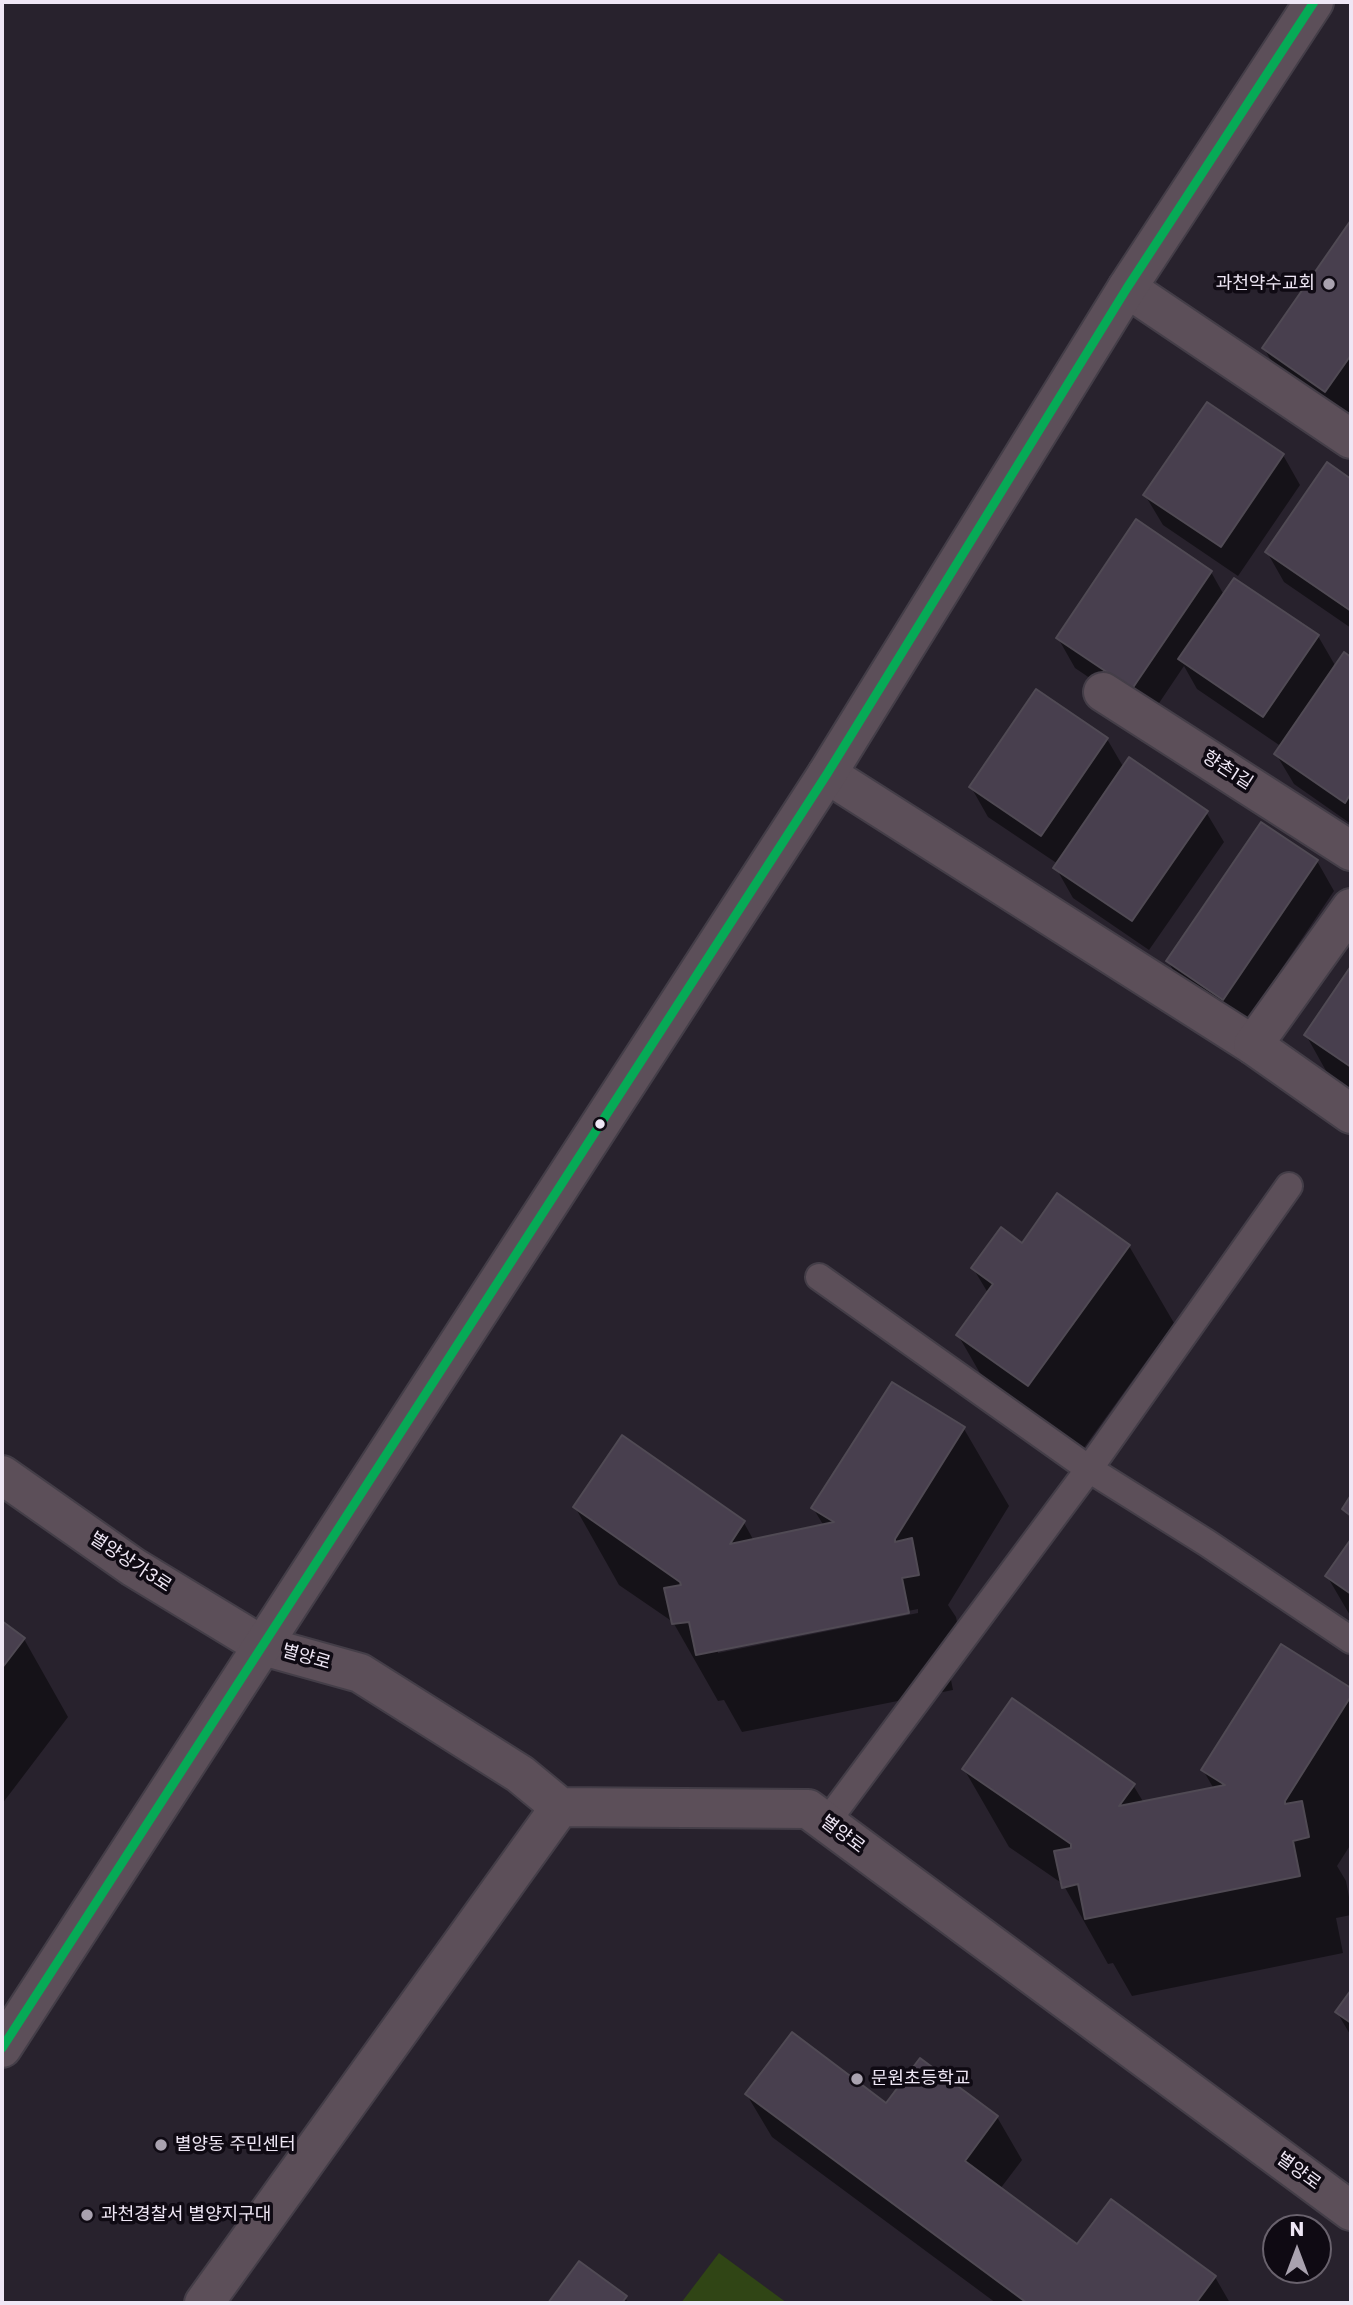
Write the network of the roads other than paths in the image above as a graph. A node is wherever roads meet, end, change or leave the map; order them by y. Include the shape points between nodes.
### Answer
1 (1314, 2) edge
2 (1127, 288) junction
3 (1351, 439) edge
4 (1103, 692) dead end
5 (827, 774) junction
6 (1351, 851) edge
7 (1351, 908) edge
8 (1252, 1045) junction
9 (1351, 1114) edge
10 (1289, 1186) dead end
11 (819, 1277) dead end
12 (1089, 1469) junction
13 (2, 1475) edge
14 (1351, 1640) edge
15 (263, 1646) junction
16 (560, 1807) junction
17 (826, 1822) junction
18 (2, 2048) edge
19 (1351, 2211) edge
20 (204, 2303) edge

1 - 2 street, 별양로
2 - 3 street
2 - 5 street, 별양로
4 - 6 street, 향촌1길
5 - 8 street
5 - 15 street, 별양로
7 - 8 street
8 - 9 street
10 - 12 lane
11 - 12 lane
12 - 14 lane
12 - 17 lane
13 - 15 street, 별양상가3로 via 133,1567
15 - 16 street, 별양로 via 360,1673 520,1774
15 - 18 street, 별양로
16 - 17 street, 별양로 via 808,1809
16 - 20 street
17 - 19 street, 별양로

